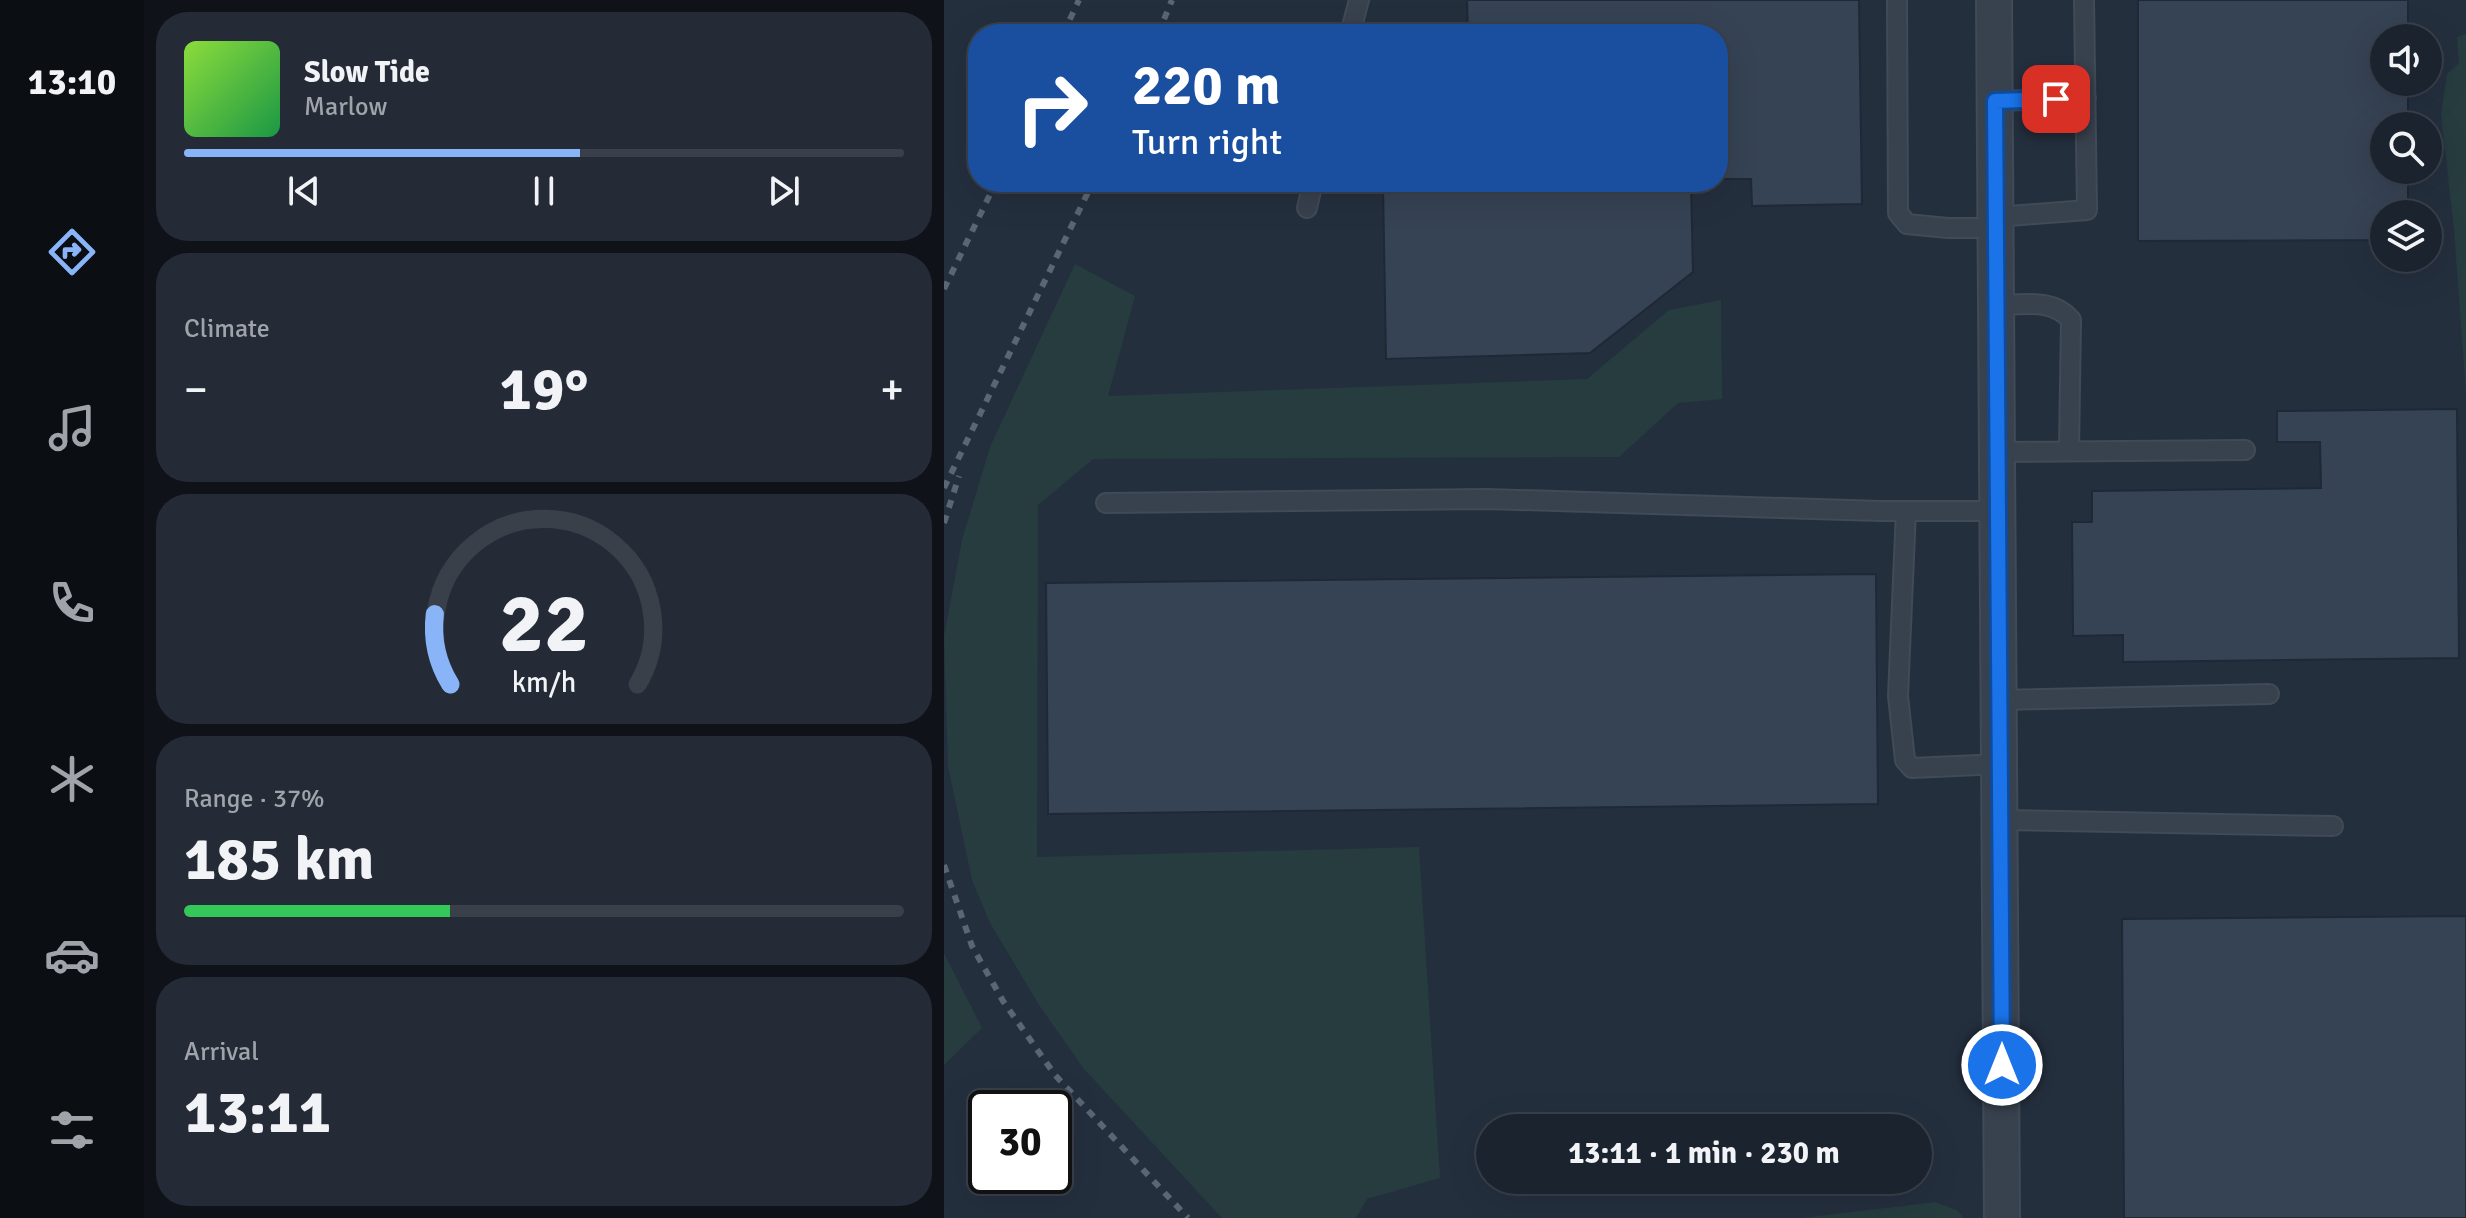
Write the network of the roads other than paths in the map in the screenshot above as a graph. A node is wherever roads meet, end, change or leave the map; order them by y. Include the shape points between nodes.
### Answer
1 (1359, 0) edge
2 (1897, 0) edge
3 (1994, 0) edge
4 (2084, 0) edge
5 (1353, 24) edge
6 (2086, 98) junction
7 (1995, 101) junction
8 (1311, 192) edge
9 (1307, 208) dead end
10 (1996, 222) junction
11 (1997, 305) junction
12 (2245, 450) dead end
13 (2069, 451) junction
14 (1998, 452) junction
15 (1106, 503) dead end
16 (1906, 511) junction
17 (1999, 511) junction
18 (2269, 694) dead end
19 (2000, 700) junction
20 (2001, 764) junction
21 (2001, 820) junction
22 (2333, 826) dead end
23 (2002, 1218) edge

1 - 5 lane
2 - 10 lane via 1898,213 1907,224 1948,228
3 - 7 street
4 - 6 lane
6 - 7 lane
6 - 10 lane via 2087,210
7 - 10 street
8 - 9 lane
10 - 11 street
11 - 13 lane via 2054,305 2071,320
11 - 14 street
12 - 13 lane
13 - 14 lane
14 - 17 street
15 - 16 lane via 1488,499
16 - 17 lane
16 - 20 lane via 1898,696 1905,760 1912,768
17 - 19 street
18 - 19 lane
19 - 20 street
20 - 21 street
21 - 22 lane
21 - 23 street

